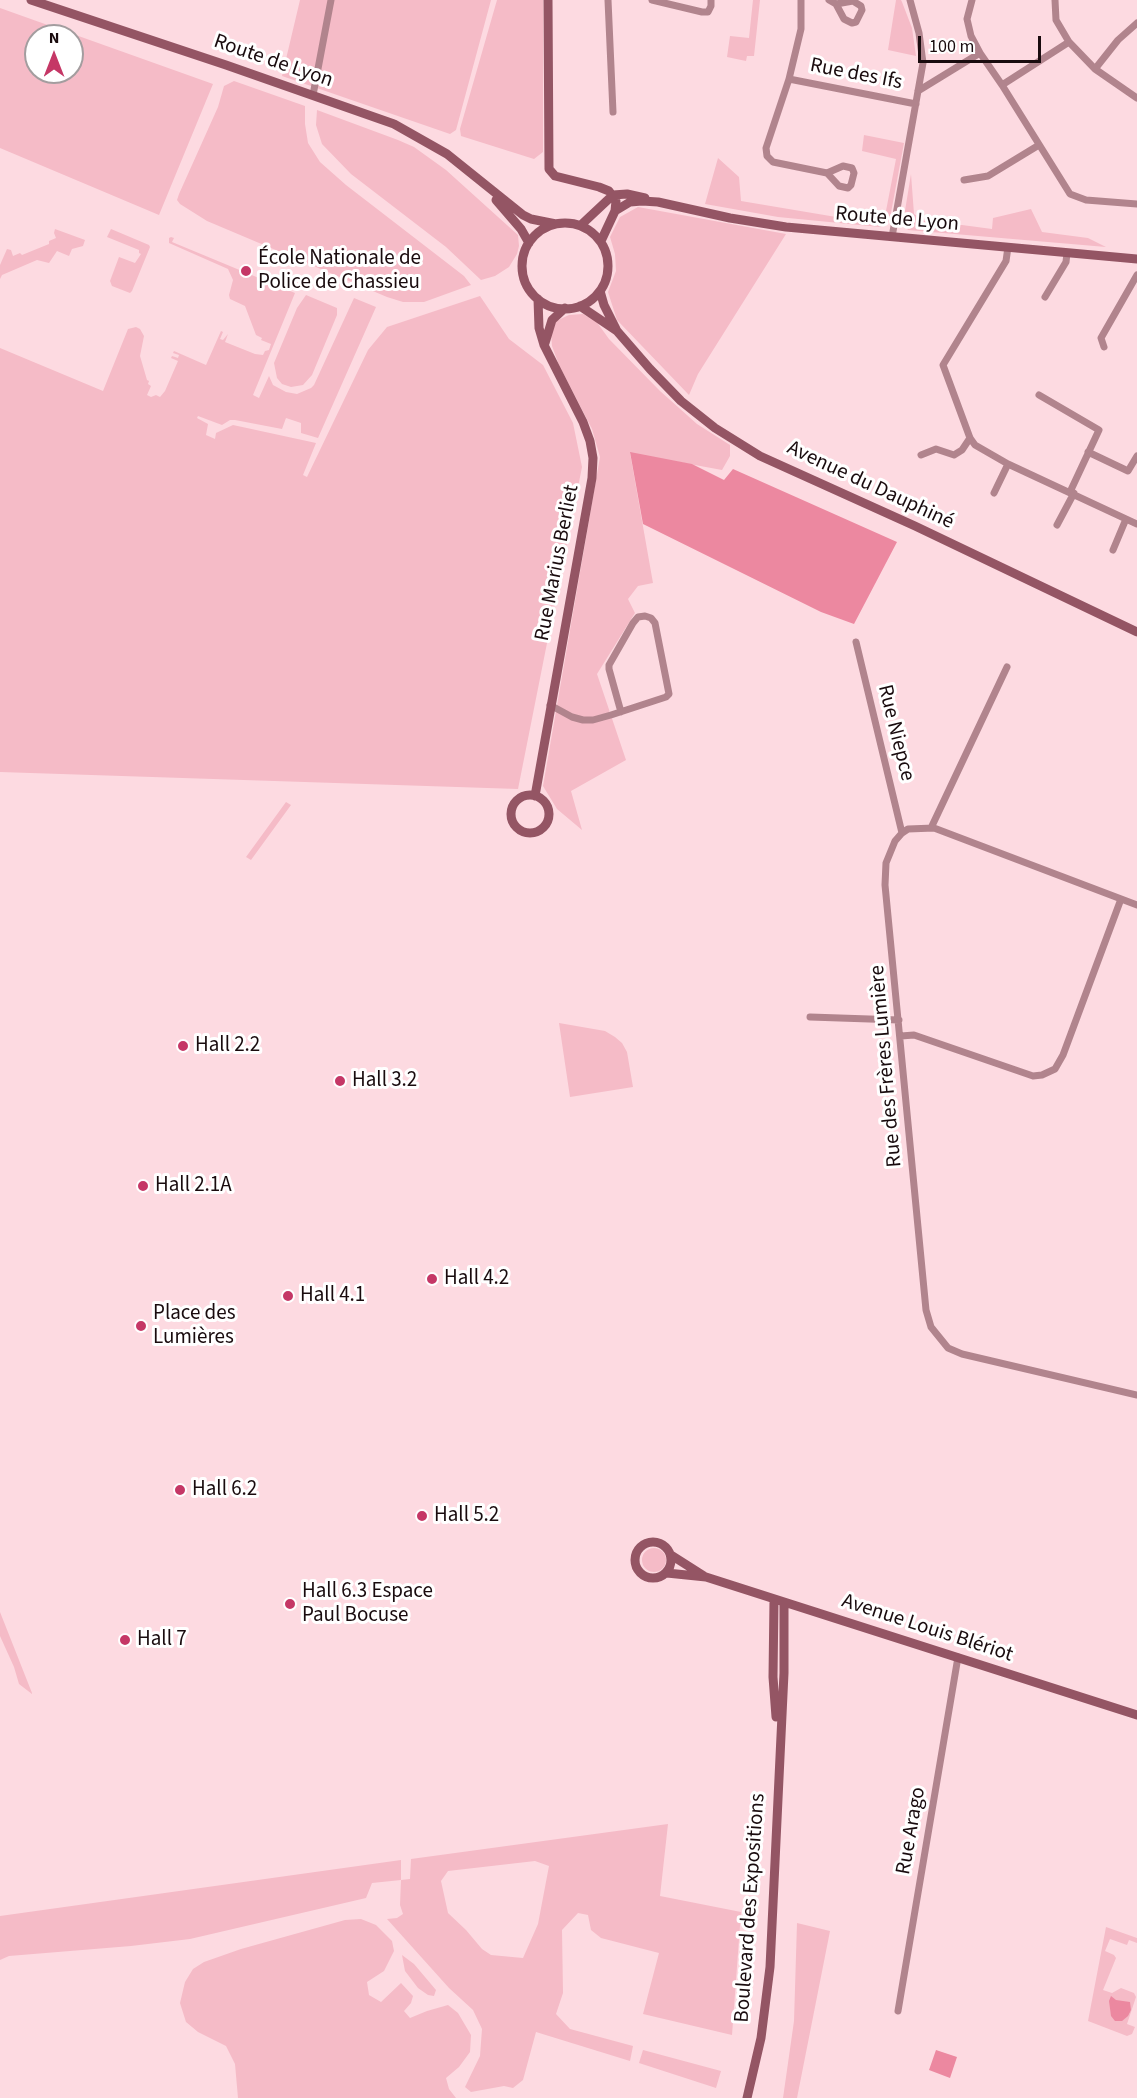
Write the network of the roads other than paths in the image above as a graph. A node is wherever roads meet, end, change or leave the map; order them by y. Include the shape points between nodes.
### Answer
1 (32, 0) edge
2 (331, 0) edge
3 (548, 0) edge
4 (608, 0) edge
5 (652, 0) edge
6 (711, 0) edge
7 (801, 0) edge
8 (910, 0) edge
9 (972, 0) edge
10 (1055, 0) edge
11 (1137, 23) edge
12 (1069, 42) junction
13 (980, 53) junction
14 (1095, 69) junction
15 (789, 79) junction
16 (1002, 85) junction
17 (918, 91) junction
18 (313, 95) junction
19 (1137, 98) edge
20 (916, 104) junction
21 (613, 112) dead end
22 (1039, 145) junction
23 (827, 173) dead end
24 (964, 180) dead end
25 (592, 186) junction
26 (488, 188) junction
27 (613, 195) junction
28 (655, 201) junction
29 (1137, 204) edge
30 (601, 206) junction
31 (615, 211) junction
32 (556, 224) junction
33 (581, 225) junction
34 (892, 237) junction
35 (601, 241) junction
36 (529, 243) junction
37 (1008, 247) junction
38 (1067, 253) junction
39 (1137, 259) edge
40 (1137, 275) edge
41 (600, 291) junction
42 (1044, 297) dead end
43 (538, 299) junction
44 (580, 306) junction
45 (565, 308) junction
46 (617, 331) junction
47 (544, 345) junction
48 (1104, 347) dead end
49 (1039, 395) dead end
50 (970, 438) junction
51 (1088, 452) junction
52 (921, 455) dead end
53 (1137, 456) edge
54 (1008, 464) junction
55 (994, 493) dead end
56 (1072, 493) junction
57 (1126, 519) junction
58 (1137, 524) edge
59 (1057, 525) dead end
60 (1113, 550) dead end
61 (1137, 632) edge
62 (856, 642) dead end
63 (1007, 667) dead end
64 (550, 705) junction
65 (621, 712) junction
66 (535, 796) junction
67 (931, 828) junction
68 (902, 833) junction
69 (1121, 899) junction
70 (1137, 905) edge
71 (810, 1017) dead end
72 (899, 1020) junction
73 (901, 1036) junction
74 (1137, 1395) edge
75 (671, 1555) junction
76 (667, 1573) junction
77 (706, 1578) junction
78 (774, 1599) junction
79 (784, 1603) junction
80 (958, 1657) junction
81 (1137, 1715) edge
82 (778, 1754) junction
83 (898, 2011) dead end
84 (747, 2098) edge

1 - 18 street, Route de Lyon
2 - 18 street
3 - 25 street, Route de Lyon via 549,169 555,176
4 - 21 street
5 - 6 street via 702,12 708,12
7 - 15 street via 801,29
8 - 17 street via 923,63
9 - 13 street via 967,19
10 - 12 street via 1056,20
11 - 14 street
12 - 14 street
12 - 16 street
13 - 16 street
13 - 17 street
14 - 19 street
15 - 20 street, Rue des Ifs
15 - 23 street via 766,148 767,156 773,162
16 - 22 street
17 - 20 street
18 - 26 street, Route de Lyon via 422,138
20 - 34 street
22 - 24 street via 988,176
22 - 29 street via 1070,194 1086,200
25 - 27 street, Route de Lyon
25 - 30 street via 600,193
26 - 32 street, Route de Lyon via 525,216
26 - 36 street, Route de Lyon
27 - 28 street, Route de Lyon
27 - 30 street
27 - 31 street
28 - 31 street, Route de Lyon via 630,202
28 - 34 street, Route de Lyon via 786,227
30 - 33 street
31 - 35 street
32 - 33 street
32 - 36 street via 545,228
33 - 35 street
34 - 37 street, Route de Lyon
35 - 41 street via 609,266
36 - 43 street via 524,254 524,275
37 - 38 street, Route de Lyon
37 - 50 street via 1006,261 942,365
38 - 39 street, Route de Lyon
38 - 42 street via 1066,262
40 - 48 street via 1101,338
41 - 44 street
41 - 46 street, Avenue du Dauphiné
43 - 45 street
43 - 47 street, Rue Marius Berliet
44 - 45 street
44 - 46 street, Avenue du Dauphiné
45 - 47 street via 552,320
46 - 61 street, Avenue du Dauphiné via 681,401 760,456
47 - 64 street, Rue Marius Berliet via 584,422 593,458
49 - 51 street via 1099,430
50 - 52 street via 954,455 936,449
50 - 54 street
51 - 53 street via 1128,471
51 - 56 street
54 - 55 street
54 - 56 street
56 - 57 street
56 - 59 street
57 - 58 street
57 - 60 street
62 - 68 street, Rue Niepce
63 - 67 street
64 - 65 street via 583,720
64 - 66 street, Rue Marius Berliet
65 - 65 street via 669,694 655,623 645,616 633,623 609,664
66 - 66 street via 523,796 512,810 512,822 526,833 537,832 549,820 547,805
67 - 68 street
67 - 69 street
68 - 72 street, Rue des Frères Lumière via 890,852 885,875
69 - 70 street
69 - 73 street via 1055,1069 1033,1076 914,1035
71 - 72 street
72 - 73 street, Rue des Frères Lumière
73 - 74 street, Rue des Frères Lumière via 926,1310 931,1327 948,1348 962,1354
75 - 76 street
75 - 76 street via 662,1544 652,1542 642,1546 635,1558 639,1571 647,1578
75 - 77 street, Avenue Louis Blériot
76 - 77 street, Avenue Louis Blériot
77 - 78 street, Avenue Louis Blériot
78 - 79 street, Avenue Louis Blériot
78 - 82 street, Boulevard des Expositions via 773,1677
79 - 80 street, Avenue Louis Blériot
79 - 82 street, Boulevard des Expositions
80 - 81 street, Avenue Louis Blériot
80 - 83 street, Rue Arago
82 - 84 street, Boulevard des Expositions via 770,1967 761,2038

